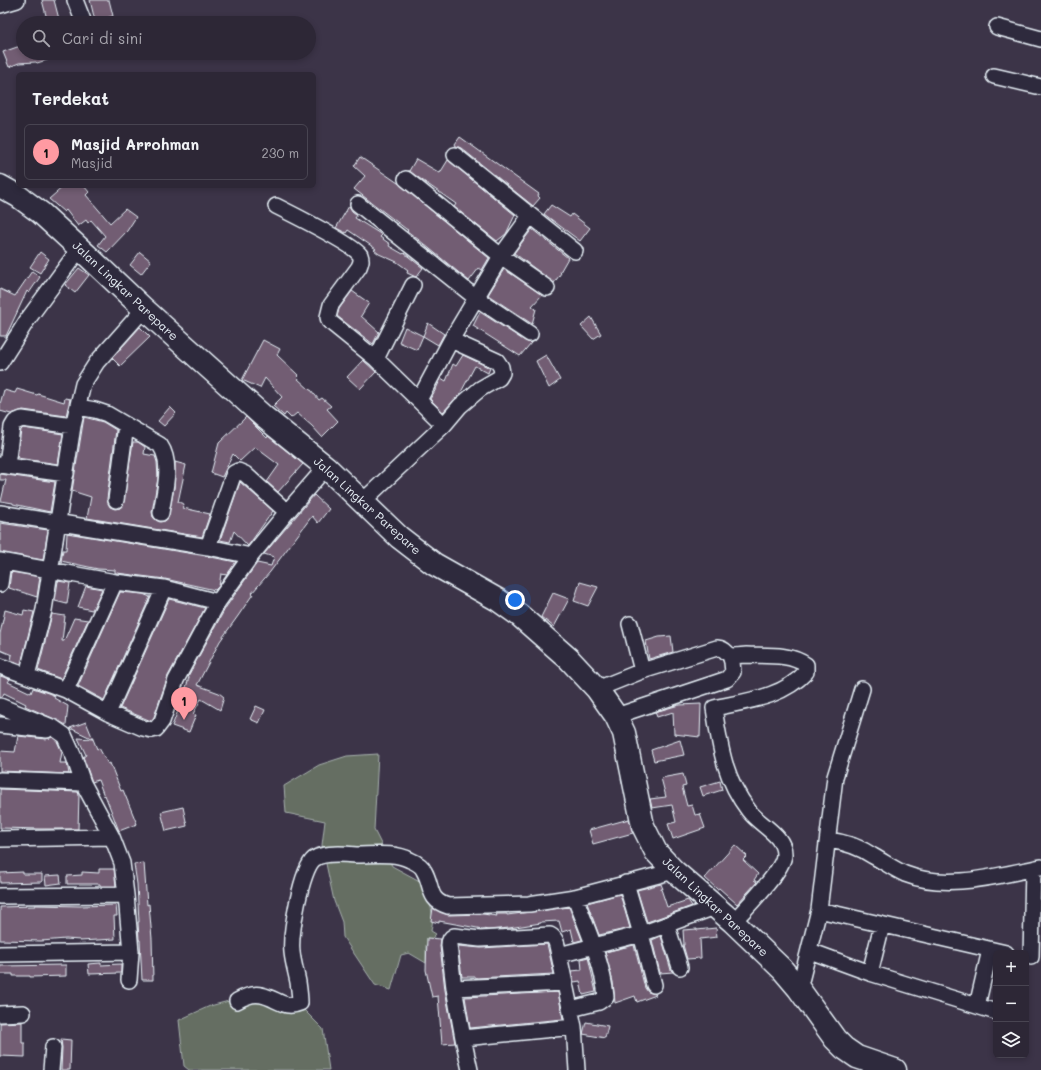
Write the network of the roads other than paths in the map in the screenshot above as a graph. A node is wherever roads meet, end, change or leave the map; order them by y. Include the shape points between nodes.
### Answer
1 (17, 0) edge
2 (75, 0) edge
3 (0, 5) edge
4 (81, 16) edge
5 (997, 27) dead end
6 (1041, 39) edge
7 (994, 76) dead end
8 (1041, 87) edge
9 (455, 155) dead end
10 (406, 179) dead end
11 (0, 186) edge
12 (358, 204) dead end
13 (276, 206) dead end
14 (530, 216) junction
15 (80, 248) junction
16 (575, 251) dead end
17 (501, 256) junction
18 (413, 285) dead end
19 (547, 288) dead end
20 (476, 298) junction
21 (144, 309) junction
22 (530, 334) dead end
23 (451, 340) junction
24 (376, 359) junction
25 (0, 363) edge
26 (418, 400) junction
27 (78, 407) junction
28 (126, 425) junction
29 (444, 425) junction
30 (73, 426) junction
31 (4, 465) edge
32 (326, 467) junction
33 (66, 474) junction
34 (116, 500) dead end
35 (362, 502) junction
36 (287, 512) junction
37 (0, 513) edge
38 (161, 513) dead end
39 (58, 523) junction
40 (208, 547) junction
41 (251, 556) junction
42 (2, 561) edge
43 (50, 571) junction
44 (115, 582) junction
45 (0, 584) edge
46 (164, 588) junction
47 (218, 602) junction
48 (630, 624) dead end
49 (730, 655) junction
50 (0, 666) edge
51 (642, 671) junction
52 (26, 675) junction
53 (704, 686) junction
54 (597, 689) junction
55 (862, 689) dead end
56 (66, 690) junction
57 (0, 706) edge
58 (714, 708) junction
59 (108, 713) junction
60 (616, 716) junction
61 (0, 725) edge
62 (60, 732) junction
63 (0, 780) edge
64 (83, 783) junction
65 (112, 837) junction
66 (0, 839) edge
67 (828, 840) junction
68 (1037, 868) edge
69 (674, 871) junction
70 (626, 883) junction
71 (126, 895) junction
72 (0, 896) edge
73 (575, 897) junction
74 (715, 907) junction
75 (819, 910) junction
76 (732, 922) junction
77 (882, 925) junction
78 (667, 926) junction
79 (641, 934) junction
80 (593, 946) junction
81 (990, 950) junction
82 (810, 951) junction
83 (993, 951) edge
84 (130, 952) junction
85 (0, 954) edge
86 (559, 955) junction
87 (1033, 958) edge
88 (680, 967) dead end
89 (870, 973) junction
90 (129, 980) dead end
91 (565, 982) junction
92 (654, 985) dead end
93 (454, 988) junction
94 (799, 989) junction
95 (237, 1001) dead end
96 (977, 1006) junction
97 (571, 1008) junction
98 (993, 1011) edge
99 (23, 1013) dead end
100 (0, 1014) edge
101 (574, 1027) junction
102 (463, 1038) junction
103 (53, 1047) dead end
104 (51, 1070) edge
105 (470, 1070) edge
106 (577, 1070) edge
107 (895, 1070) edge

1 - 3 street
2 - 4 street
5 - 6 street
7 - 8 street
9 - 14 street
10 - 17 street
11 - 15 highway, Jalan Lingkar Parepare via 41,213
12 - 20 street
13 - 24 street via 356,250 360,255 359,267 331,305 328,317 334,326
14 - 16 street
14 - 17 street
15 - 21 highway, Jalan Lingkar Parepare
15 - 25 street via 28,319
17 - 19 street
17 - 20 street
18 - 24 street
20 - 22 street
20 - 23 street
21 - 27 street via 97,362 83,384
21 - 32 highway, Jalan Lingkar Parepare via 264,417
23 - 26 street
23 - 29 street via 497,361 502,373 499,378 480,389 460,406
24 - 26 street
26 - 29 street
27 - 28 street via 107,414
27 - 30 street
28 - 34 street
28 - 38 street via 160,445 165,452 166,483
29 - 35 street
30 - 31 street via 22,420 15,422
30 - 33 street
31 - 33 street
32 - 35 highway, Jalan Lingkar Parepare
32 - 36 street
33 - 39 street
35 - 54 highway, Jalan Lingkar Parepare via 399,537 434,564 498,600 519,615 569,659
36 - 40 street via 245,474 238,471 234,473
36 - 41 street
37 - 39 street
39 - 40 street
39 - 43 street
40 - 41 street
41 - 47 street
42 - 43 street
42 - 45 street
43 - 44 street
43 - 52 street via 44,610
44 - 46 street
44 - 56 street
46 - 47 street
46 - 59 street
47 - 59 street via 176,680 158,727 148,729
48 - 51 street
49 - 51 street via 717,648
49 - 53 street via 733,666 731,676
49 - 58 street via 778,656 793,659 806,665 806,672 781,691
50 - 52 street
51 - 54 street
52 - 56 street
53 - 58 street
53 - 60 street
54 - 60 highway, Jalan Lingkar Parepare
55 - 67 street via 834,778
56 - 59 street
57 - 62 street
58 - 76 street via 728,776 743,804 780,840 784,848 781,864 772,877
60 - 69 highway, Jalan Lingkar Parepare via 628,747 643,826 656,852
61 - 62 street
62 - 64 street via 64,735 74,757
63 - 64 street
64 - 65 street
65 - 66 street
65 - 71 street via 122,863
67 - 68 street via 840,841 858,848 906,874 934,880 970,880
67 - 75 street
68 - 87 street
69 - 70 street
69 - 74 highway, Jalan Lingkar Parepare
70 - 73 street
70 - 79 street
71 - 72 street
71 - 84 street
73 - 80 street
73 - 95 street via 529,904 448,906 438,902 424,870 410,859 381,855 335,854 319,857 314,859 308,868 298,898 292,939 300,1003 286,1005 260,994 245,996
74 - 76 highway, Jalan Lingkar Parepare
74 - 78 street
75 - 77 street
75 - 82 street
76 - 94 highway, Jalan Lingkar Parepare via 782,969
77 - 81 street
77 - 89 street
78 - 79 street
78 - 88 street
79 - 80 street
79 - 92 street
80 - 86 street
80 - 97 street via 606,997 600,1002
81 - 83 street
81 - 96 street
82 - 89 street
82 - 94 street
84 - 85 street
84 - 90 street
86 - 91 street
86 - 93 street via 556,940 550,935 480,939 454,936 450,939 449,945
89 - 96 street
91 - 93 street
91 - 97 street
93 - 102 street
94 - 107 highway, Jalan Lingkar Parepare via 844,1048 857,1057
96 - 98 street
97 - 101 street
99 - 100 street
101 - 102 street
101 - 106 street
102 - 105 street
103 - 104 street

